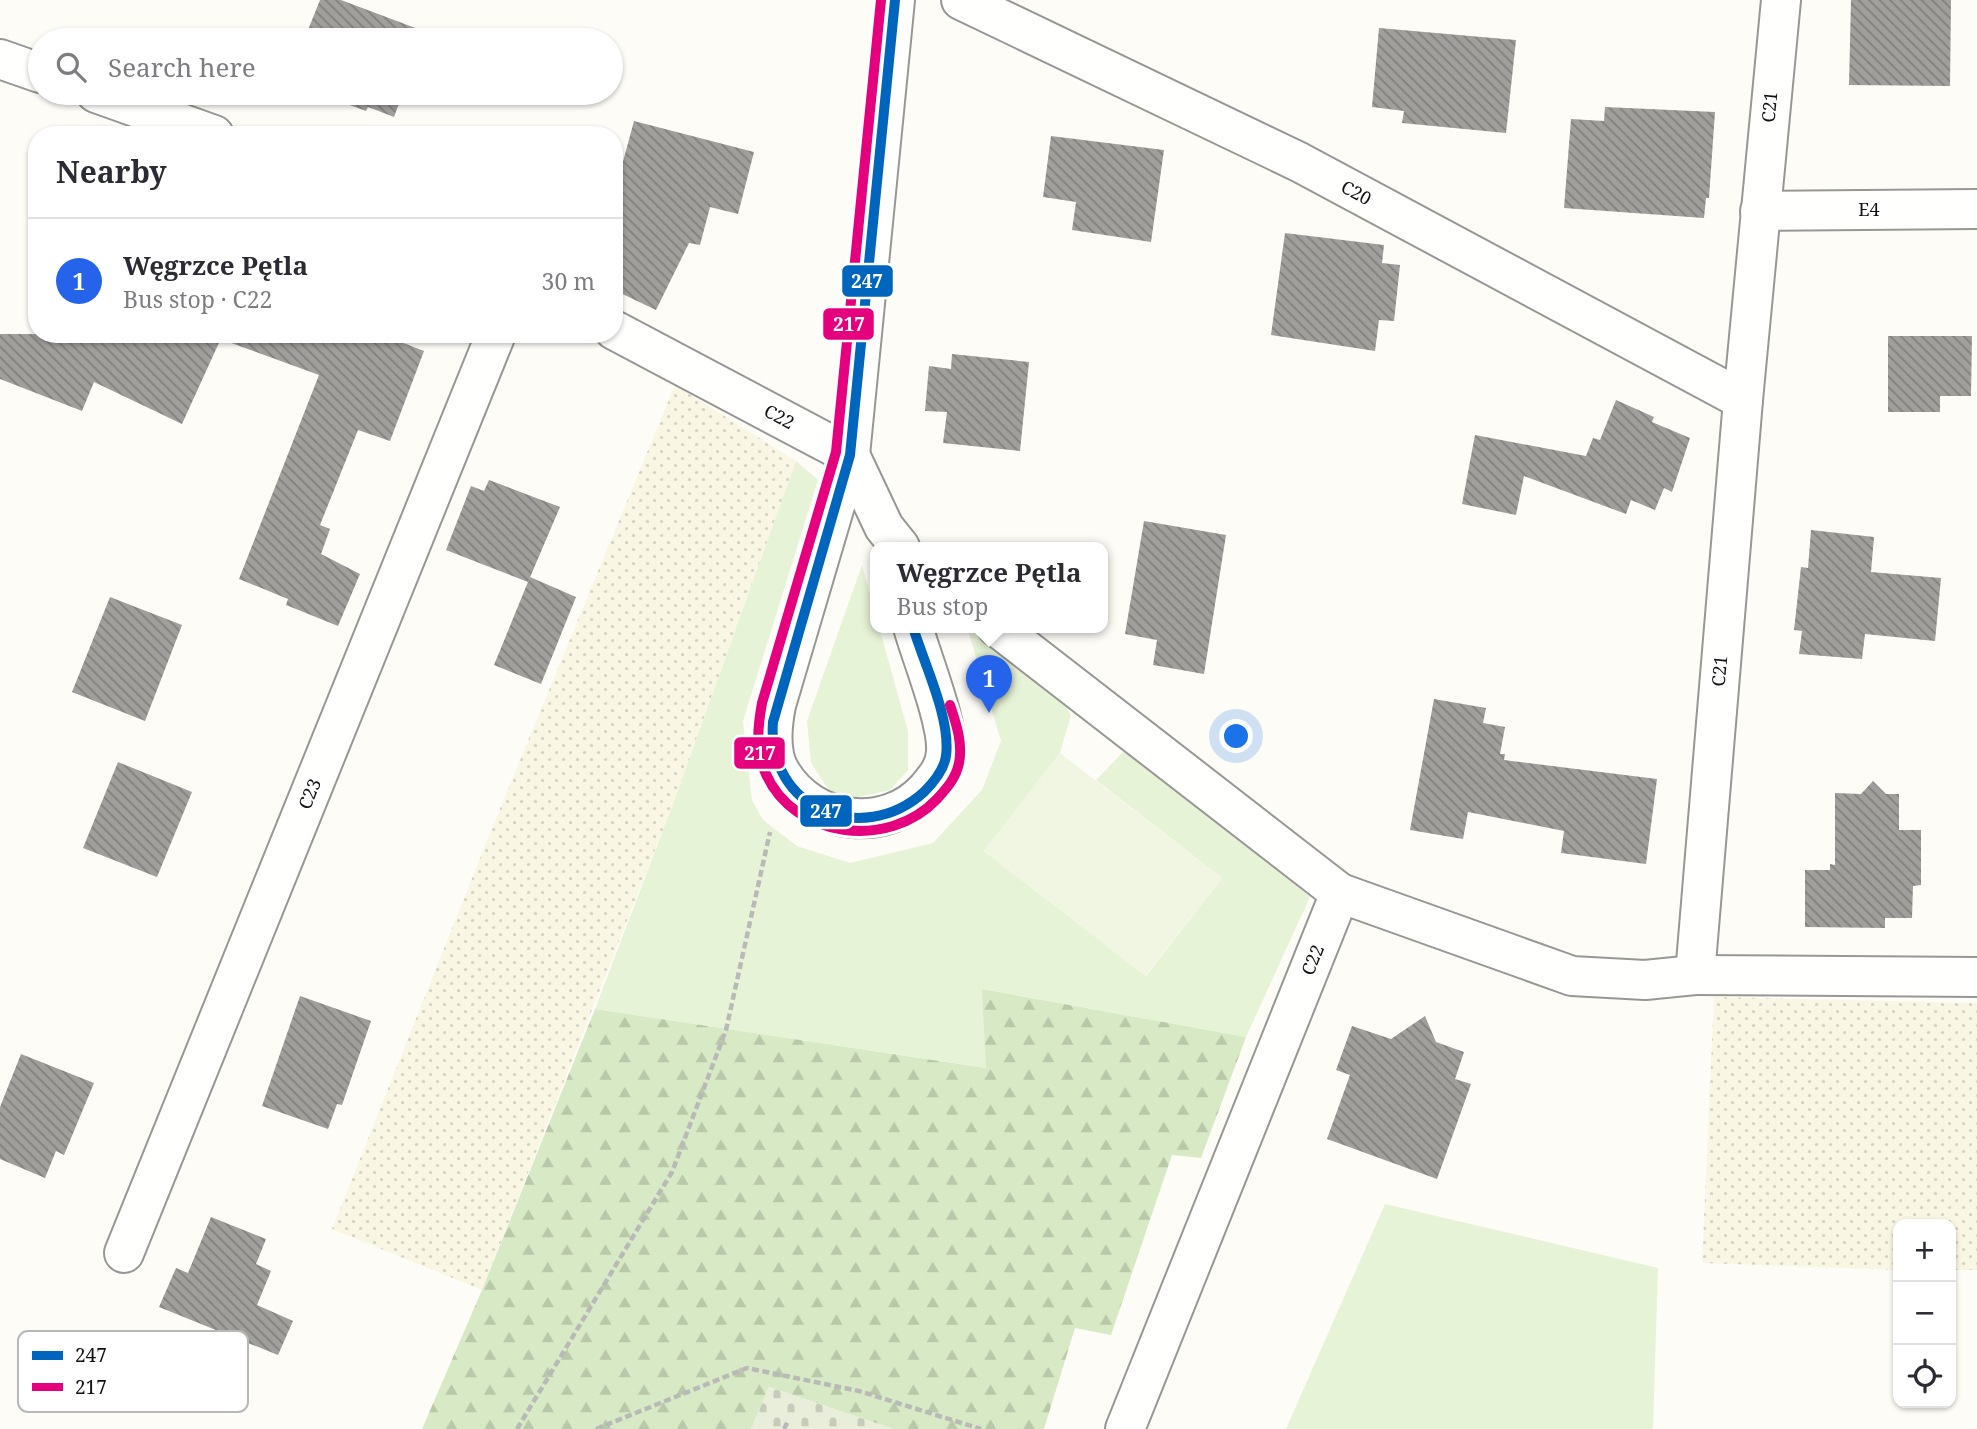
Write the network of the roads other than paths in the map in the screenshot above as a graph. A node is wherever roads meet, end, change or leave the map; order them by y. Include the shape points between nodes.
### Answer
1 (895, 0) edge
2 (961, 0) edge
3 (1781, 0) edge
4 (0, 59) edge
5 (28, 69) edge
6 (130, 105) edge
7 (189, 126) edge
8 (1977, 209) edge
9 (1760, 211) junction
10 (623, 335) edge
11 (492, 343) edge
12 (1743, 400) junction
13 (850, 455) junction
14 (891, 540) edge
15 (915, 633) edge
16 (1005, 633) edge
17 (1340, 893) junction
18 (1695, 975) junction
19 (1977, 977) edge
20 (124, 1253) dead end
21 (1125, 1429) edge

1 - 13 street
2 - 12 street, C20 via 1298,162
3 - 9 street, C21
4 - 5 street
6 - 7 street
8 - 9 street, E4
9 - 12 street, C21
10 - 13 street, C22
11 - 20 street, C23
12 - 18 street, C21
13 - 14 street
13 - 15 street via 771,733 780,772 805,800 851,820 883,817 913,804 943,769 946,739
16 - 17 street
17 - 18 street via 1573,976 1645,981
17 - 21 street, C22
18 - 19 street

